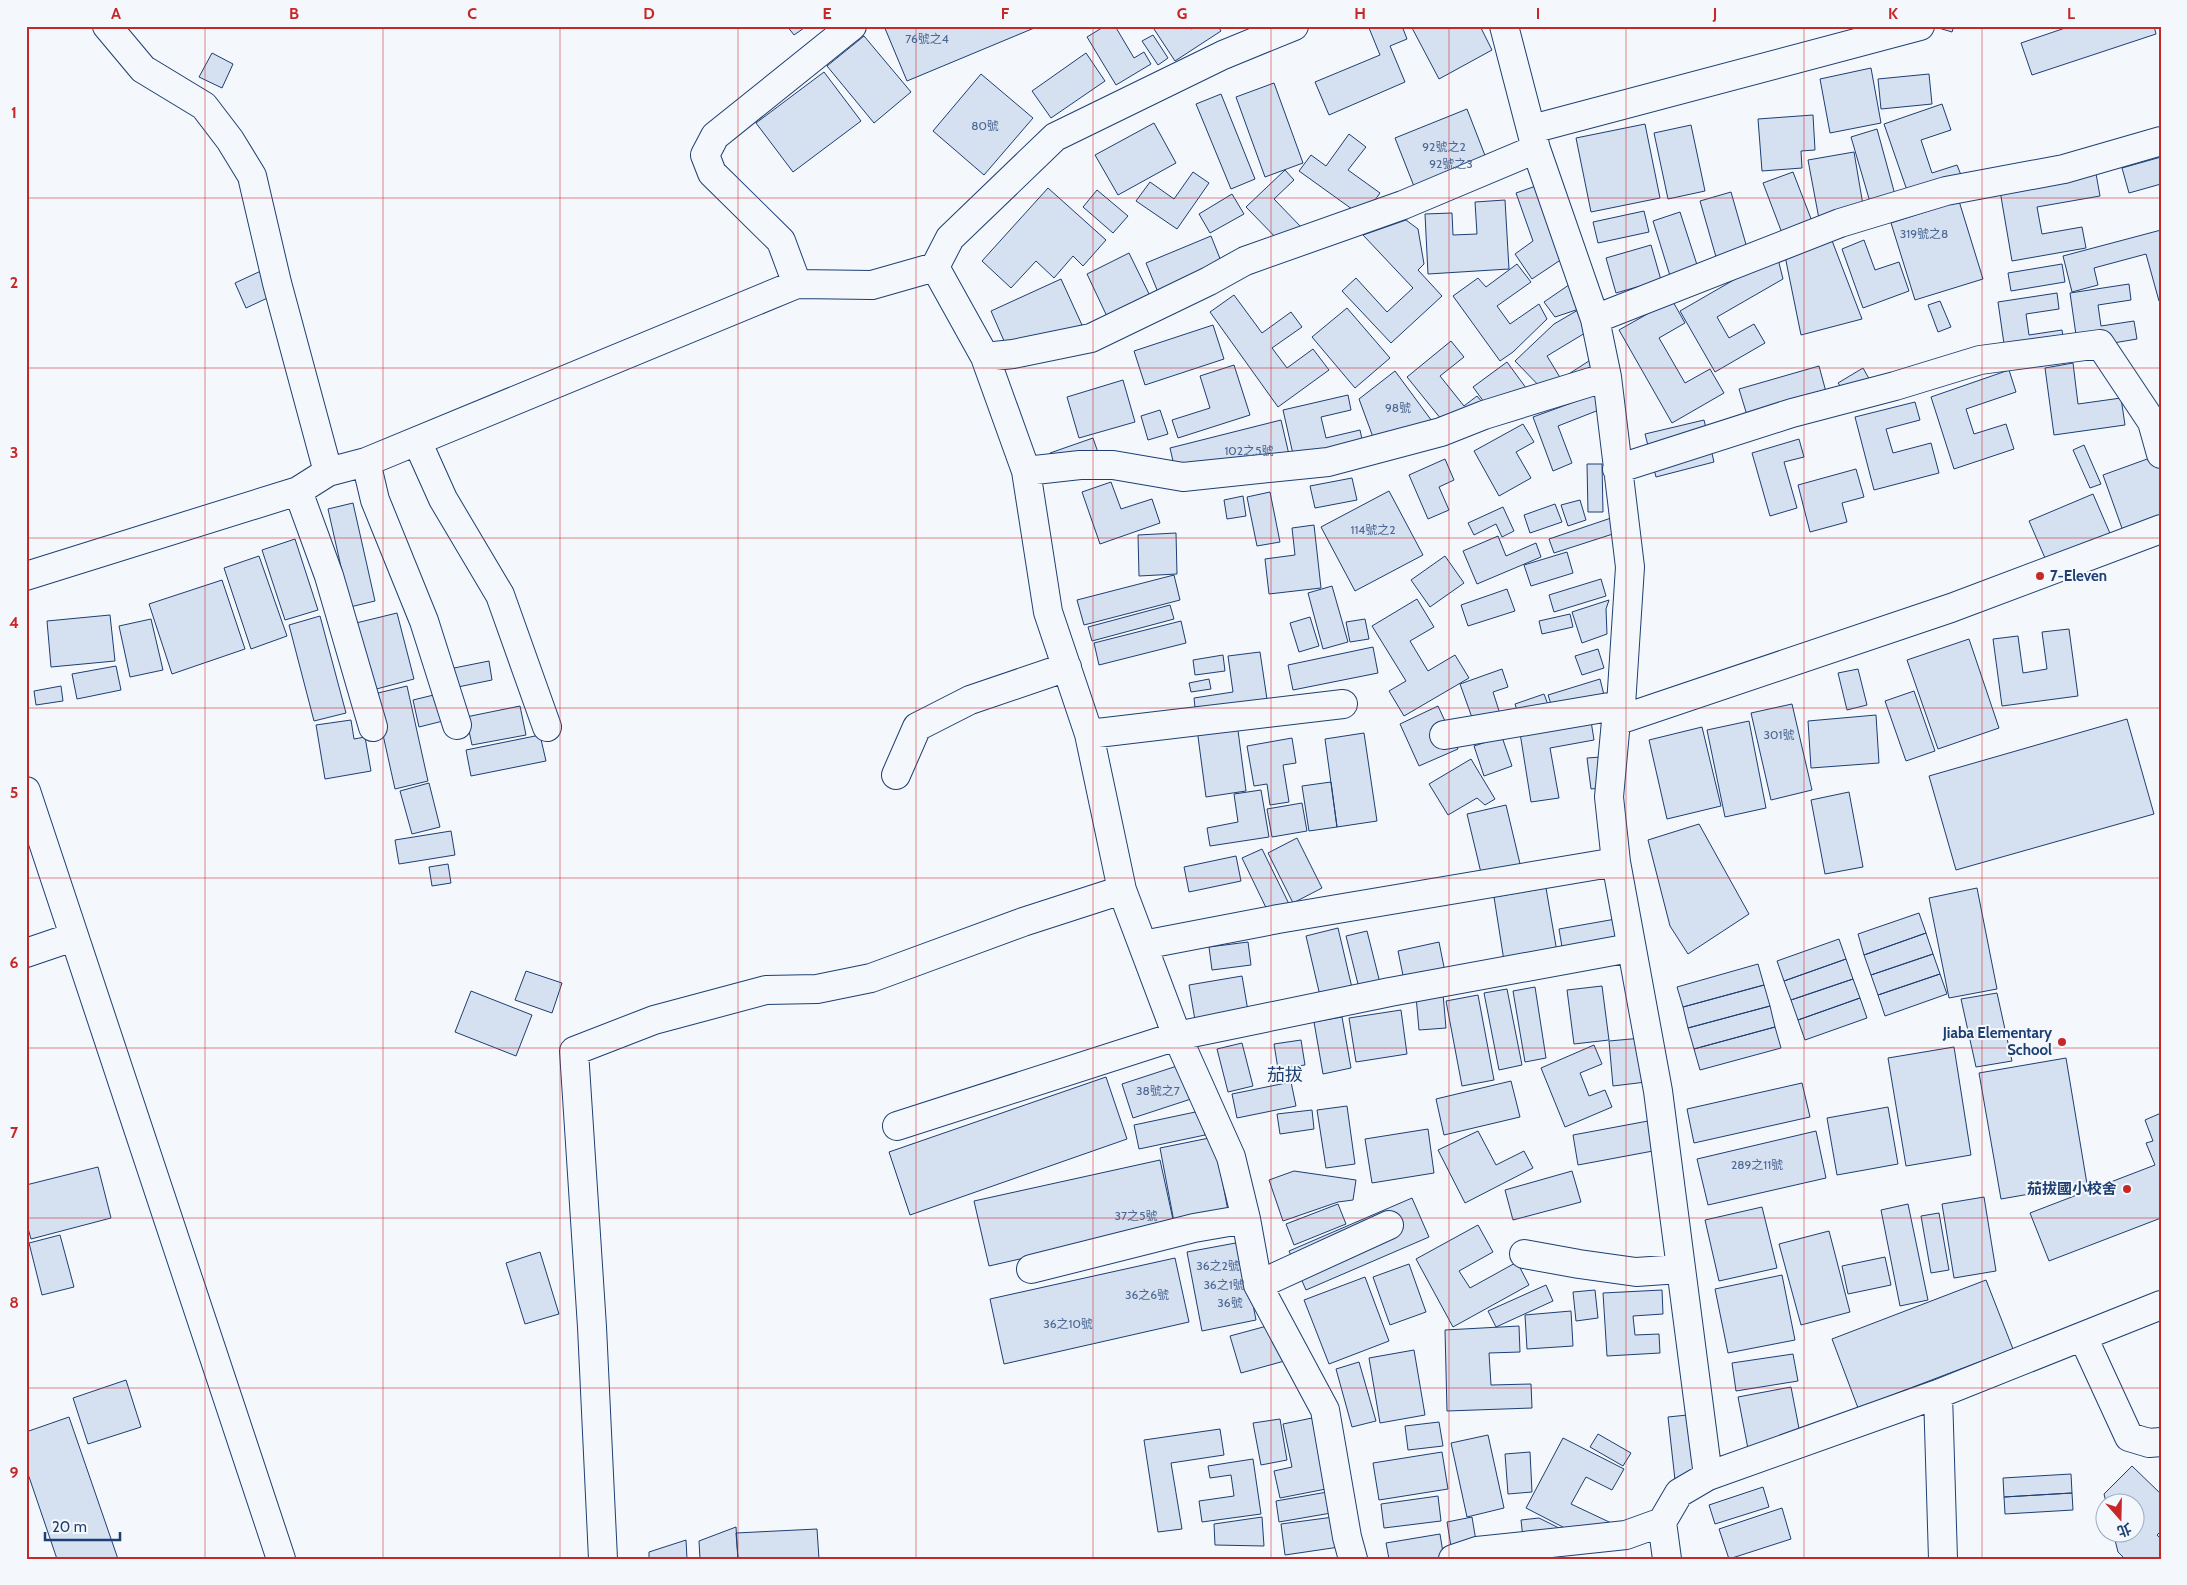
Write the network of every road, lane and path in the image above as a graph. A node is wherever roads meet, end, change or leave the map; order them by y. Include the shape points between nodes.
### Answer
1 (107, 26) edge
2 (1294, 26) edge
3 (1504, 26) edge
4 (1920, 26) edge
5 (850, 27) edge
6 (1534, 139) junction
7 (2161, 141) edge
8 (936, 267) junction
9 (797, 284) junction
10 (1595, 319) junction
11 (985, 357) junction
12 (1607, 377) junction
13 (417, 441) junction
14 (2161, 454) edge
15 (366, 462) junction
16 (1617, 469) junction
17 (1026, 471) junction
18 (328, 472) junction
19 (298, 491) junction
20 (2161, 529) edge
21 (26, 576) edge
22 (1067, 667) junction
23 (1343, 704) dead end
24 (1618, 713) junction
25 (456, 725) dead end
26 (373, 727) dead end
27 (548, 727) dead end
28 (1089, 734) junction
29 (1444, 735) dead end
30 (896, 775) dead end
31 (26, 791) edge
32 (1616, 862) junction
33 (1122, 890) junction
34 (73, 937) junction
35 (1143, 945) junction
36 (1630, 948) junction
37 (26, 952) edge
38 (1178, 1036) junction
39 (897, 1126) dead end
40 (1246, 1219) junction
41 (1389, 1225) dead end
42 (1524, 1254) dead end
43 (1680, 1269) junction
44 (1031, 1270) dead end
45 (1258, 1285) junction
46 (2161, 1305) edge
47 (2083, 1336) junction
48 (1938, 1394) junction
49 (2161, 1442) edge
50 (1708, 1476) junction
51 (1662, 1522) junction
52 (281, 1559) edge
53 (603, 1559) edge
54 (1353, 1559) edge
55 (1453, 1559) edge
56 (1667, 1559) edge
57 (1943, 1559) edge

1 - 18 street via 143,69 204,106 252,176 276,283
2 - 8 street via 1223,56 1055,137 950,238
3 - 6 street
4 - 6 street
5 - 9 street via 715,136 706,155 712,173 781,241
6 - 10 street
6 - 11 street via 1403,205 1245,261 1209,282 1091,338
7 - 10 street via 2064,169 1946,191 1840,223
8 - 9 street via 872,285
8 - 11 street
9 - 13 street
10 - 12 street
11 - 17 street
12 - 16 street
12 - 17 street via 1484,415 1441,432 1328,462 1183,477 1113,465
13 - 15 street
13 - 27 street via 443,500 500,595
14 - 16 street via 2152,422 2100,344 1980,360 1792,413
15 - 18 street
15 - 25 street via 375,500 424,621
16 - 24 street via 1630,567
17 - 22 street via 1048,612
18 - 19 street
19 - 21 street
19 - 26 street via 329,576
20 - 24 street via 1951,608
22 - 28 street
22 - 30 street via 970,700 916,727
23 - 28 street
24 - 29 street
24 - 32 street via 1609,797
28 - 33 street
31 - 34 street
32 - 35 street
32 - 36 street
33 - 35 street
33 - 53 street via 871,978 817,989 766,990 654,1020 574,1051
34 - 37 street
34 - 52 street
35 - 38 street
36 - 38 street via 1390,992
36 - 43 street via 1658,1091
38 - 39 street
38 - 40 street via 1231,1157
40 - 44 street via 1194,1228
40 - 45 street
41 - 45 street
42 - 43 street via 1636,1272
43 - 50 street
45 - 54 street via 1325,1410
46 - 47 street
47 - 48 street
47 - 49 street via 2129,1437 2148,1443
48 - 50 street
48 - 57 street
50 - 51 street via 1679,1493
51 - 55 street via 1626,1535 1476,1551
51 - 56 street

